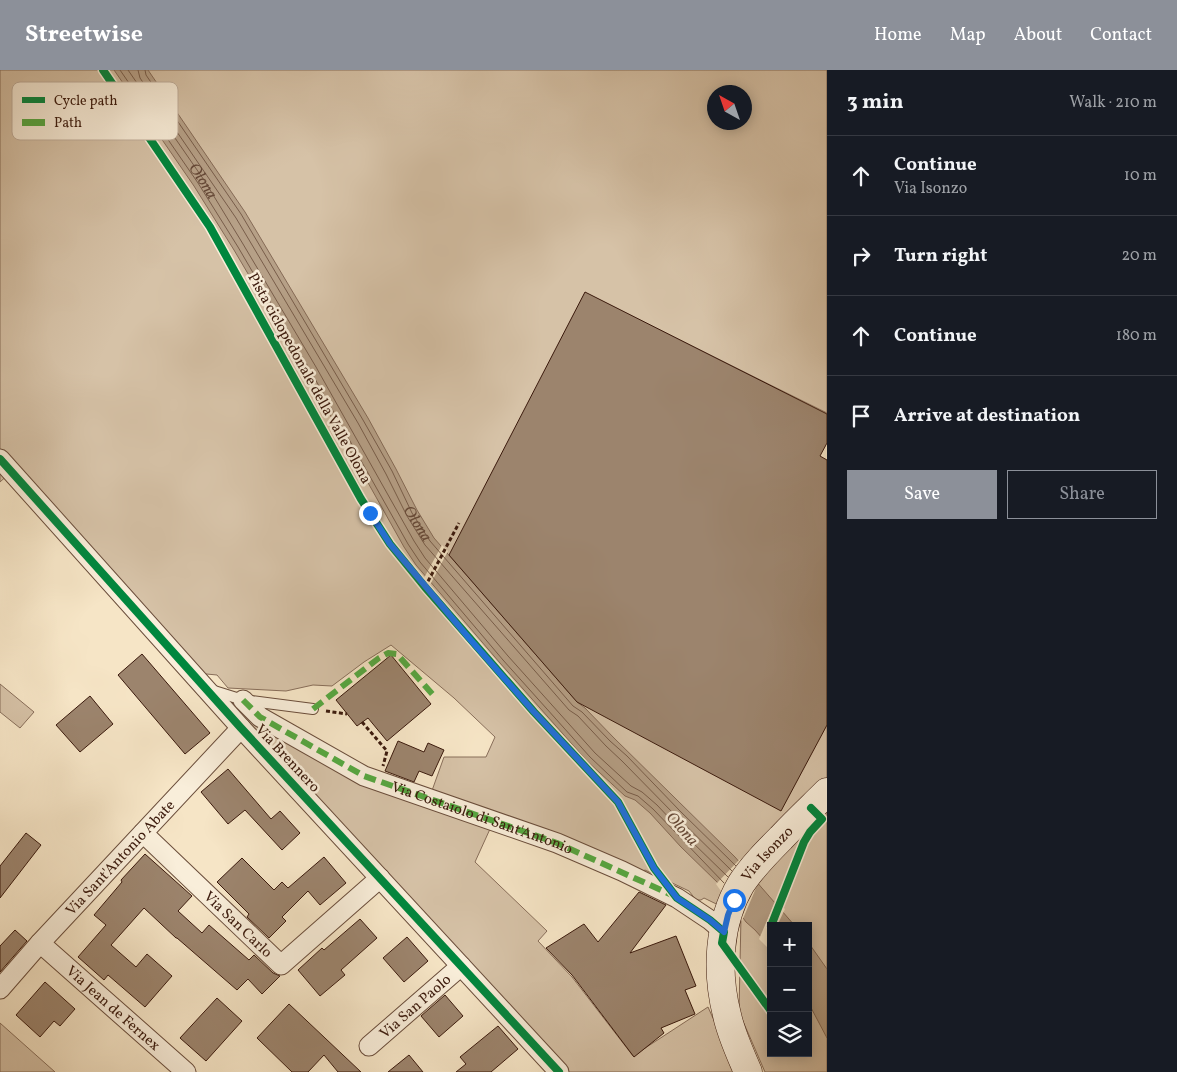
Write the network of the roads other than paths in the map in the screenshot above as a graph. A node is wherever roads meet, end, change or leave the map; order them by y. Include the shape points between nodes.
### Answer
1 (0, 459) edge
2 (208, 689) junction
3 (243, 700) junction
4 (312, 709) road end
5 (242, 728) junction
6 (827, 792) edge
7 (143, 833) junction
8 (380, 878) junction
9 (724, 929) junction
10 (40, 943) junction
11 (461, 966) junction
12 (0, 990) edge
13 (369, 1046) dead end
14 (186, 1072) edge
15 (559, 1072) edge
16 (748, 1072) edge

1 - 2 street, Via Brennero
2 - 3 lane, Via Costaiolo di Sant'Antonio
2 - 5 street, Via Brennero
3 - 4 lane, Via Costaiolo di Sant'Antonio
3 - 9 street, Via Costaiolo di Sant'Antonio via 260,717 364,776 558,843 677,898
5 - 7 street, Via Sant'Antonio Abate
5 - 8 street, Via Brennero
6 - 9 street, Via Isonzo via 764,855 741,885
7 - 8 street, Via San Carlo via 281,966
7 - 10 street, Via Sant'Antonio Abate
8 - 11 street, Via Brennero
9 - 16 street, Via Isonzo via 720,962 723,996 735,1042
10 - 12 street, Via Sant'Antonio Abate
10 - 14 street, Via Jean de Fernex
11 - 13 street, Via San Paolo
11 - 15 street, Via Brennero

